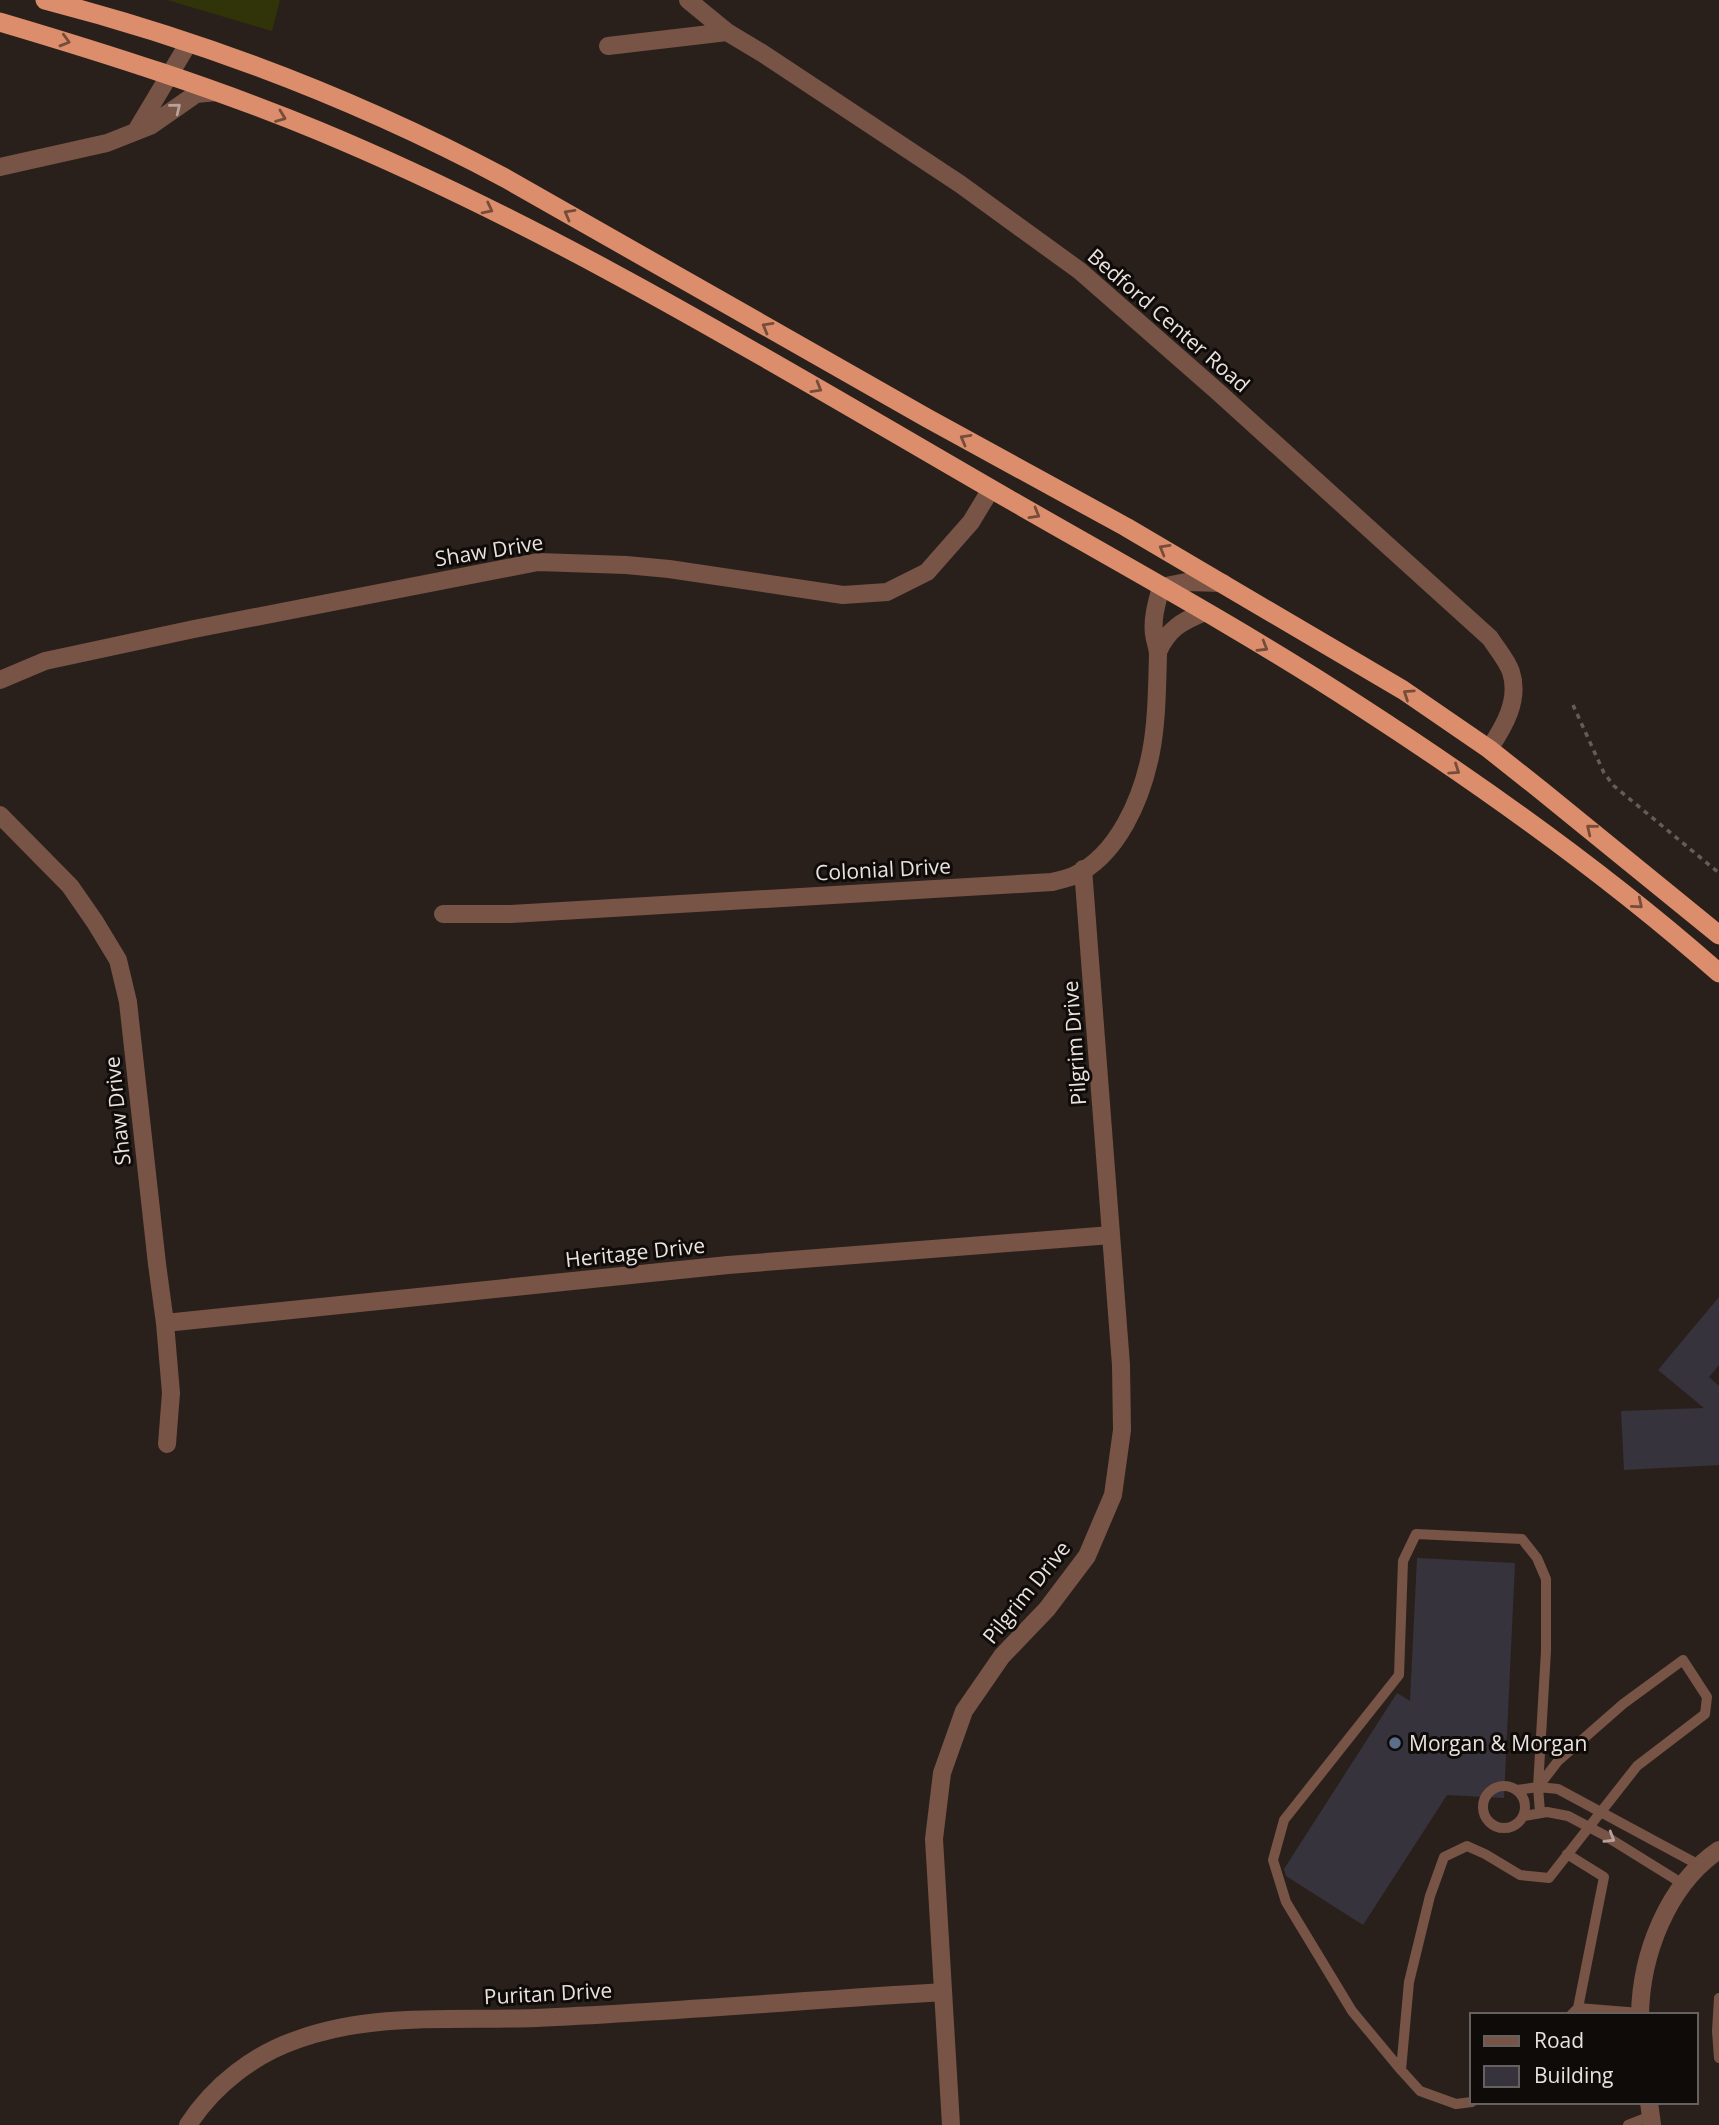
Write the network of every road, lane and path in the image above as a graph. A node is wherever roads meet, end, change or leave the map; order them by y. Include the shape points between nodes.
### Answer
1 (45, 0) edge
2 (688, 0) edge
3 (0, 22) edge
4 (727, 33) junction
5 (188, 44) junction
6 (608, 46) dead end
7 (169, 74) junction
8 (217, 92) junction
9 (136, 131) junction
10 (0, 167) edge
11 (991, 489) junction
12 (1223, 583) junction
13 (1161, 587) junction
14 (1205, 612) junction
15 (1158, 652) junction
16 (0, 680) edge
17 (1573, 705) dead end
18 (1489, 749) junction
19 (0, 815) edge
20 (1083, 869) junction
21 (1719, 873) edge
22 (443, 914) dead end
23 (1719, 935) edge
24 (1719, 973) edge
25 (1111, 1235) junction
26 (165, 1323) junction
27 (167, 1444) dead end
28 (1538, 1787) junction
29 (1517, 1790) junction
30 (1600, 1811) junction
31 (1540, 1812) junction
32 (1524, 1815) junction
33 (1588, 1826) junction
34 (1719, 1850) edge
35 (1567, 1854) junction
36 (1699, 1865) junction
37 (1683, 1884) junction
38 (943, 1992) junction
39 (1719, 1997) edge
40 (1575, 2012) edge
41 (1608, 2013) edge
42 (1640, 2013) edge
43 (1719, 2058) edge
44 (1401, 2070) junction
45 (1470, 2102) edge
46 (1651, 2115) edge
47 (188, 2125) edge
48 (951, 2125) edge
49 (1628, 2125) edge

1 - 5 highway
2 - 4 street, Bedford Center Road
3 -> 7 highway
4 - 6 street
4 - 18 street, Bedford Center Road via 960,184 1080,271 1490,638 1511,670 1514,686 1503,728
5 - 7 street
12 -> 5 highway via 441,144 357,107
7 - 8 highway
7 - 9 street
9 -> 8 street via 162,119 195,94
8 -> 11 highway via 384,160 543,237
9 - 10 street via 98,146
11 -> 13 highway
11 - 16 street, Shaw Drive via 971,522 927,572 887,592 842,595 669,569 538,562 45,661
12 - 13 street
18 -> 12 highway via 1403,690
13 - 14 highway
13 - 15 street, Colonial Drive via 1154,620
14 - 15 street via 1172,629
14 -> 24 highway via 1358,705 1491,795 1615,885
15 - 20 street, Colonial Drive via 1151,750 1141,788 1110,846
17 - 21 path via 1614,786
23 -> 18 highway
19 - 26 street, Shaw Drive via 70,886 118,960 128,1002
20 - 22 street, Colonial Drive via 1052,882 511,914
20 - 25 street, Pilgrim Drive
25 - 26 street, Heritage Drive via 728,1265
25 - 38 street, Pilgrim Drive via 1122,1430 1113,1494 1087,1556 1047,1609 1002,1656 964,1711 942,1773 934,1839
26 - 27 street, Shaw Drive via 171,1393
28 - 29 lane
28 - 30 lane via 1558,1789
28 - 30 lane via 1558,1761 1623,1704 1683,1660 1707,1697 1705,1714 1637,1766
28 - 31 lane
28 - 44 lane via 1546,1579 1537,1558 1522,1539 1416,1534 1403,1561 1399,1675 1284,1820 1273,1860 1286,1902 1352,2011
29 - 32 lane via 1525,1802
29 - 32 lane via 1504,1786 1491,1790 1484,1802 1485,1815 1501,1828 1514,1826
30 - 33 lane
30 - 36 lane
31 - 32 lane
31 - 33 lane via 1559,1812
33 - 35 lane
33 -> 37 lane
34 - 36 street
35 - 40 lane via 1604,1877
35 - 44 lane via 1549,1878 1520,1875 1467,1846 1444,1857 1409,1982
36 - 37 street
37 - 42 street via 1651,1948
38 - 47 street, Puritan Drive via 537,2018 383,2020 339,2027 258,2058 221,2084
38 - 48 street, Pilgrim Drive
39 - 43 lane
40 - 41 lane
44 - 45 lane via 1420,2091 1456,2104
46 - 49 lane

